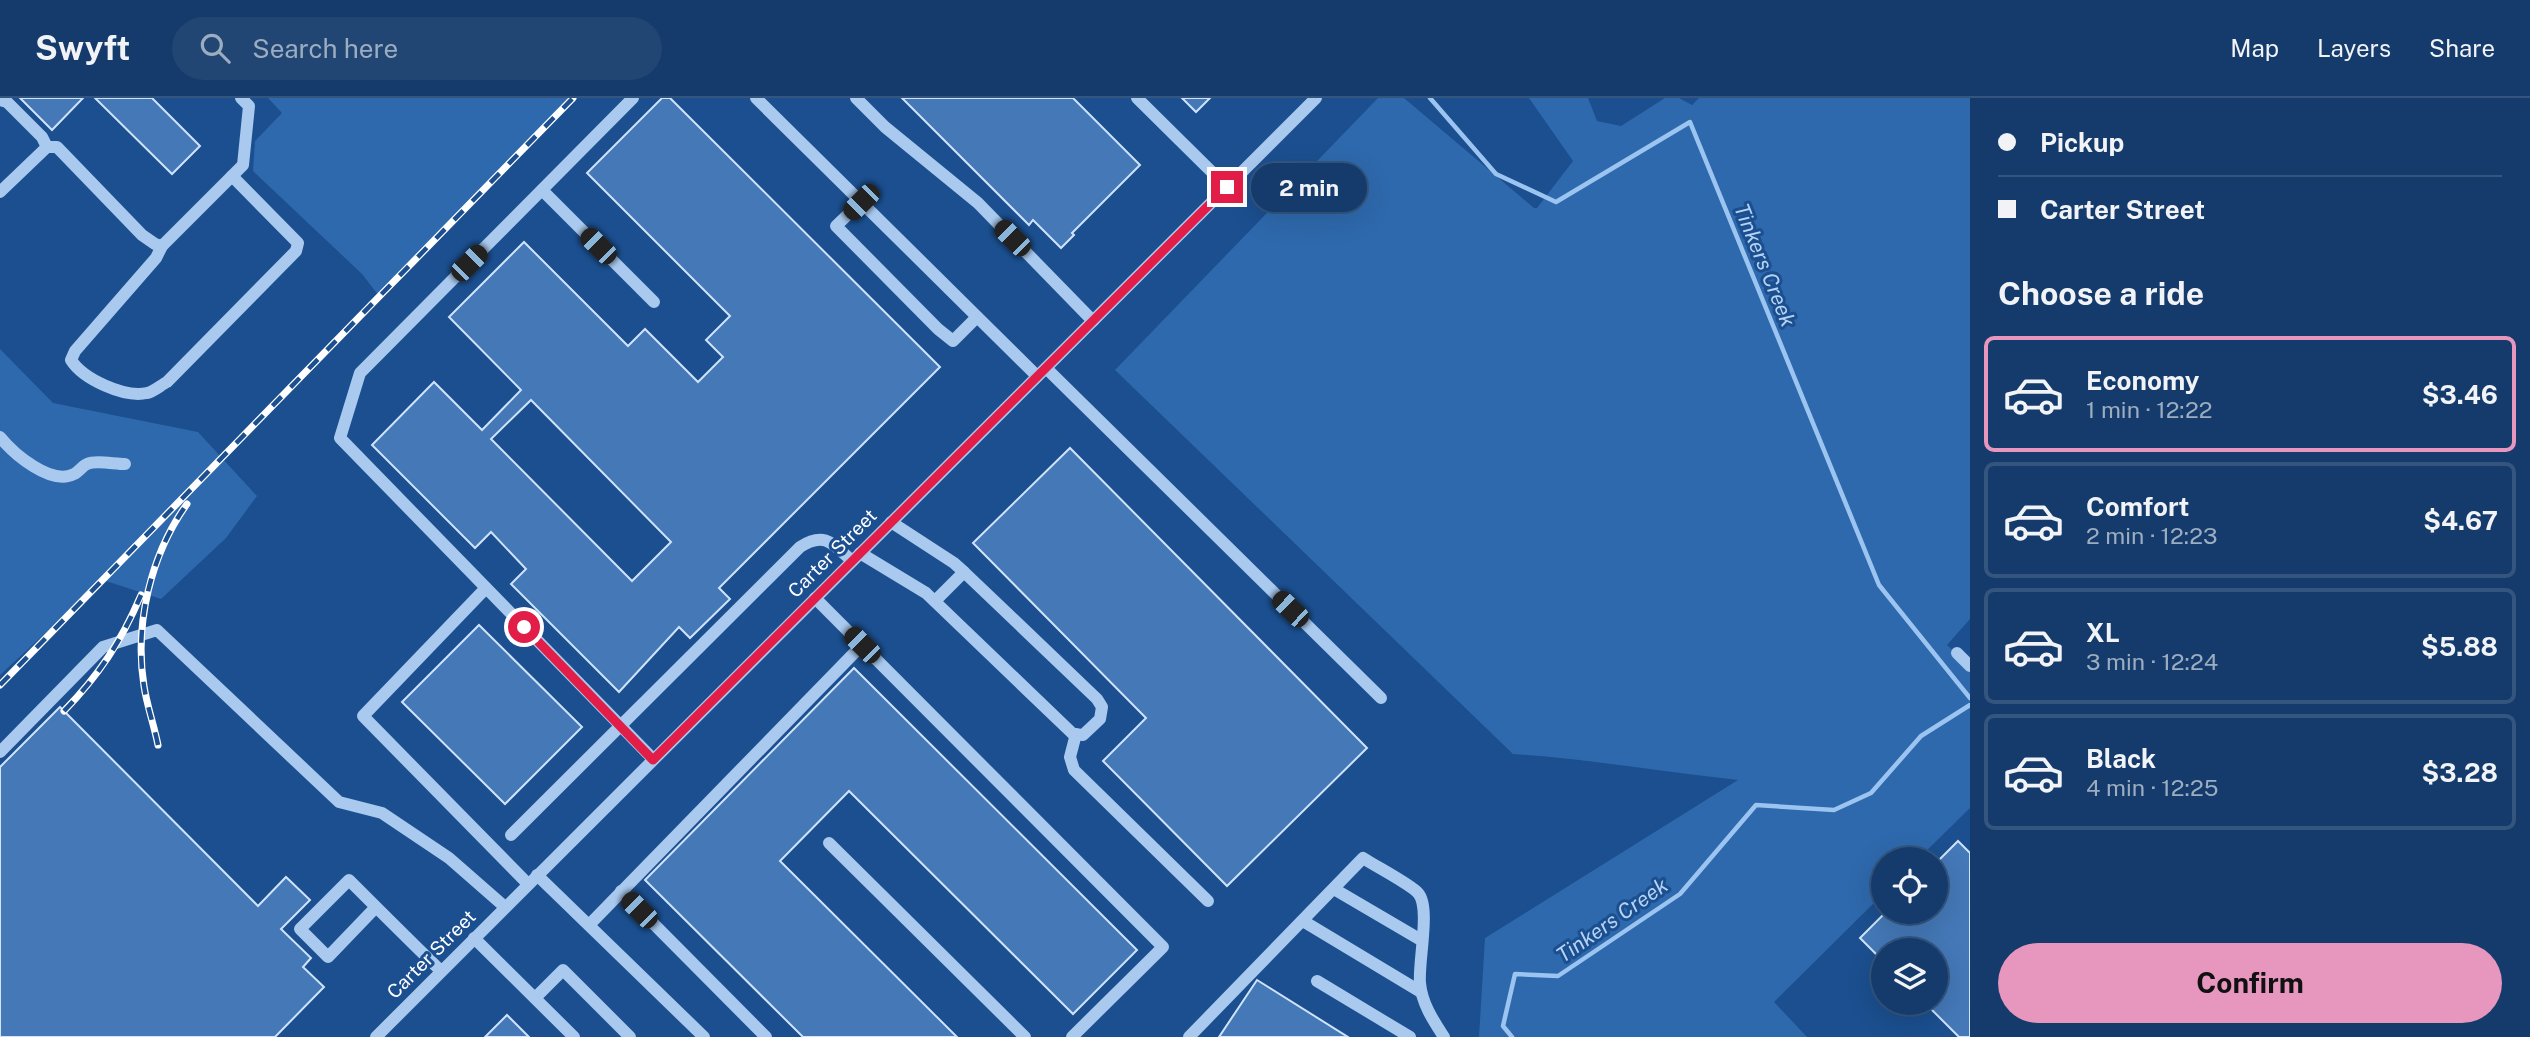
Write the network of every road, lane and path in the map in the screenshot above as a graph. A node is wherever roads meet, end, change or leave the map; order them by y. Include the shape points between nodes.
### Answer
1 (242, 98) edge
2 (633, 98) edge
3 (756, 98) edge
4 (856, 98) edge
5 (1137, 98) edge
6 (1316, 98) edge
7 (0, 100) edge
8 (47, 147) junction
9 (232, 176) junction
10 (1227, 187) junction
11 (542, 190) junction
12 (0, 192) edge
13 (861, 202) junction
14 (162, 246) junction
15 (654, 302) dead end
16 (977, 317) junction
17 (1093, 321) junction
18 (1042, 372) junction
19 (0, 437) edge
20 (125, 464) dead end
21 (891, 522) junction
22 (856, 557) junction
23 (964, 572) junction
24 (486, 588) junction
25 (815, 598) junction
26 (935, 601) junction
27 (862, 645) junction
28 (1957, 653) dead end
29 (1970, 666) edge
30 (1381, 698) dead end
31 (620, 726) junction
32 (1076, 734) junction
33 (0, 752) edge
34 (653, 760) junction
35 (511, 835) dead end
36 (829, 843) dead end
37 (533, 879) junction
38 (1334, 889) junction
39 (621, 891) junction
40 (1208, 901) dead end
41 (376, 907) junction
42 (505, 907) junction
43 (1303, 921) junction
44 (589, 925) junction
45 (474, 938) junction
46 (1421, 940) junction
47 (441, 971) junction
48 (1317, 981) dead end
49 (1421, 992) junction
50 (535, 999) junction
51 (376, 1037) edge
52 (574, 1037) edge
53 (630, 1037) edge
54 (705, 1037) edge
55 (766, 1037) edge
56 (1025, 1037) edge
57 (1073, 1037) edge
58 (1189, 1037) edge
59 (1410, 1037) edge
60 (1444, 1037) edge

1 - 9 street via 249,106 243,165
2 - 11 street
3 - 13 street
4 - 17 street via 884,127 978,203
5 - 10 street
6 - 10 street, Carter Street
7 - 8 street via 7,102
8 - 12 street
8 - 14 street via 57,147 142,235
9 - 14 street
9 - 14 street via 298,243 296,251 167,382 147,393 118,391 93,381 75,368 71,360 75,351
10 - 17 street, Carter Street
11 - 15 street
11 - 24 street via 360,373 340,438
13 - 16 street
13 - 16 street via 836,226 938,329 953,341
16 - 18 street
17 - 18 street, Carter Street
18 - 21 street, Carter Street
18 - 30 street
19 - 20 street via 31,464 57,476 72,475 88,463
21 - 22 street, Carter Street
21 - 23 street
22 - 25 street, Carter Street
22 - 26 street
22 - 31 street via 822,539 811,539
23 - 26 street
23 - 32 street via 1102,707 1100,719 1083,735
24 - 31 street
24 - 37 street via 363,716
25 - 27 street
25 - 34 street, Carter Street
26 - 32 street
27 - 39 street
27 - 57 street via 1163,947
28 - 29 street
31 - 34 street
31 - 35 street
32 - 40 street via 1070,757 1074,769
33 - 42 street via 103,647 157,630 339,802 382,813 449,858
34 - 37 street, Carter Street
36 - 56 street
37 - 42 street, Carter Street
37 - 44 street
38 - 43 street
38 - 46 street
38 - 46 street via 1363,859 1419,893 1424,909
39 - 44 street
39 - 55 street
41 - 41 street via 349,880 300,929 328,957
41 - 47 street
42 - 45 street, Carter Street
43 - 49 street
43 - 58 street
44 - 54 street
45 - 47 street, Carter Street
45 - 50 street
46 - 49 street
47 - 51 street, Carter Street
48 - 59 street
49 - 60 street
50 - 52 street
50 - 53 street via 563,971

